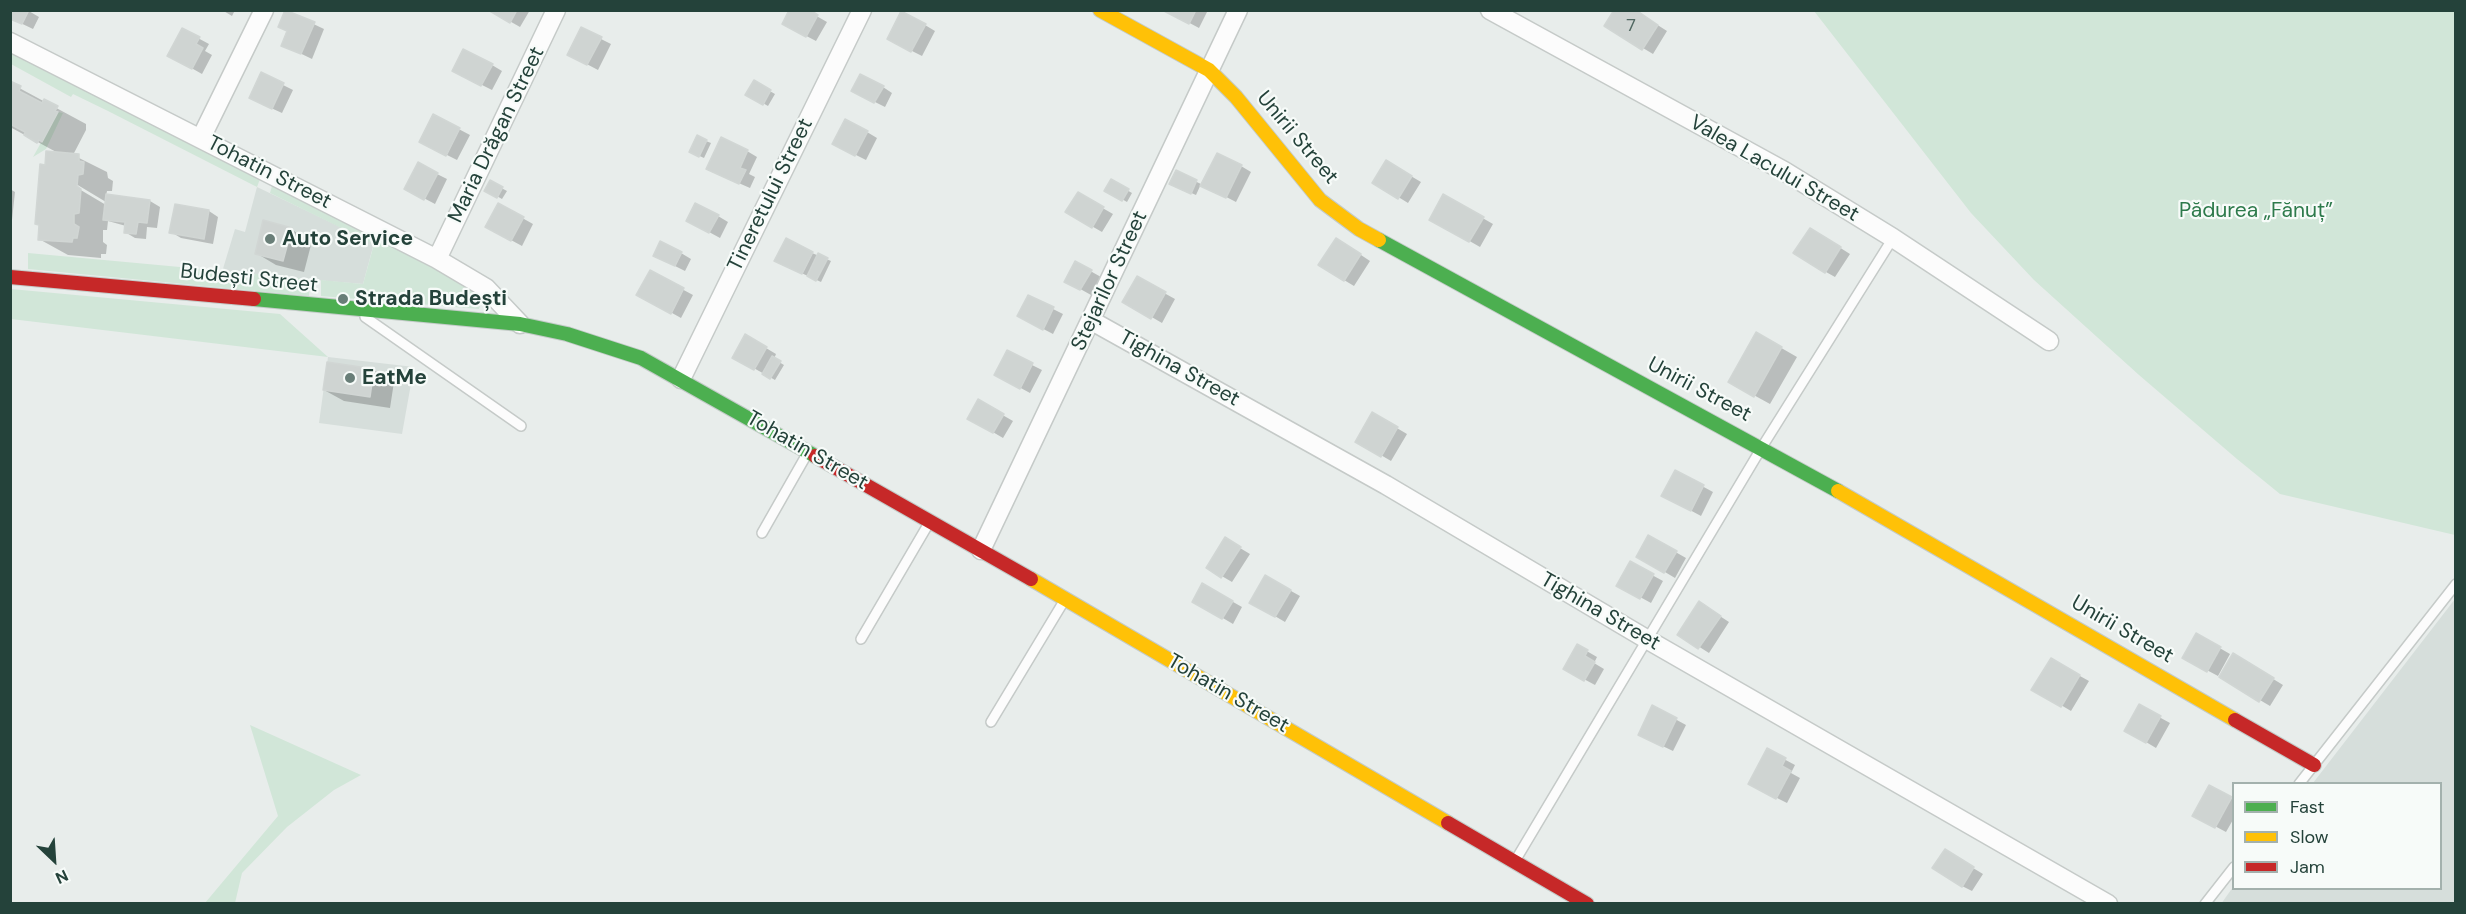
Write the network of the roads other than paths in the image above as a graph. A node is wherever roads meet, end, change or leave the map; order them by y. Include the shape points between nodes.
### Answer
1 (264, 10) edge
2 (556, 10) edge
3 (862, 10) edge
4 (1100, 10) edge
5 (1238, 10) edge
6 (1490, 10) edge
7 (10, 42) edge
8 (1209, 70) junction
9 (201, 138) junction
10 (1893, 238) junction
11 (437, 259) junction
12 (10, 277) edge
13 (357, 311) junction
14 (1092, 321) junction
15 (520, 324) junction
16 (2049, 341) dead end
17 (681, 379) junction
18 (520, 426) dead end
19 (1762, 447) junction
20 (808, 452) junction
21 (931, 521) junction
22 (762, 533) dead end
23 (981, 550) junction
24 (2456, 584) edge
25 (1065, 599) junction
26 (861, 639) dead end
27 (1648, 640) junction
28 (991, 722) dead end
29 (2314, 765) junction
30 (2300, 782) edge
31 (1514, 862) junction
32 (2232, 869) edge
33 (1587, 903) edge
34 (2108, 903) edge
35 (2205, 903) edge

1 - 9 street
2 - 11 street, Maria Drăgan Street
3 - 17 street, Tineretului Street
4 - 8 street, Unirii Street
5 - 8 street, Stejarilor Street
6 - 10 street, Valea Lacului Street via 1784,171
7 - 9 street, Tohatin Street
8 - 14 street, Stejarilor Street
8 - 19 street, Unirii Street via 1236,97 1320,200 1359,229
9 - 11 street, Tohatin Street
10 - 16 street, Valea Lacului Street
10 - 19 lane
11 - 15 street, Tohatin Street via 486,288
12 - 13 street, Budești Street
13 - 15 street, Budești Street
13 - 18 lane
14 - 23 street, Stejarilor Street
14 - 27 street, Tighina Street via 1396,491
15 - 17 street, Tohatin Street via 606,345
17 - 20 street, Tohatin Street
19 - 27 lane
19 - 29 street, Unirii Street
20 - 21 street, Tohatin Street
20 - 22 lane
21 - 23 street, Tohatin Street
21 - 26 lane
23 - 25 street, Tohatin Street
24 - 29 lane
25 - 28 lane
25 - 31 street, Tohatin Street
27 - 31 lane
27 - 34 street, Tighina Street
29 - 30 lane
31 - 33 street, Tohatin Street
32 - 35 lane

